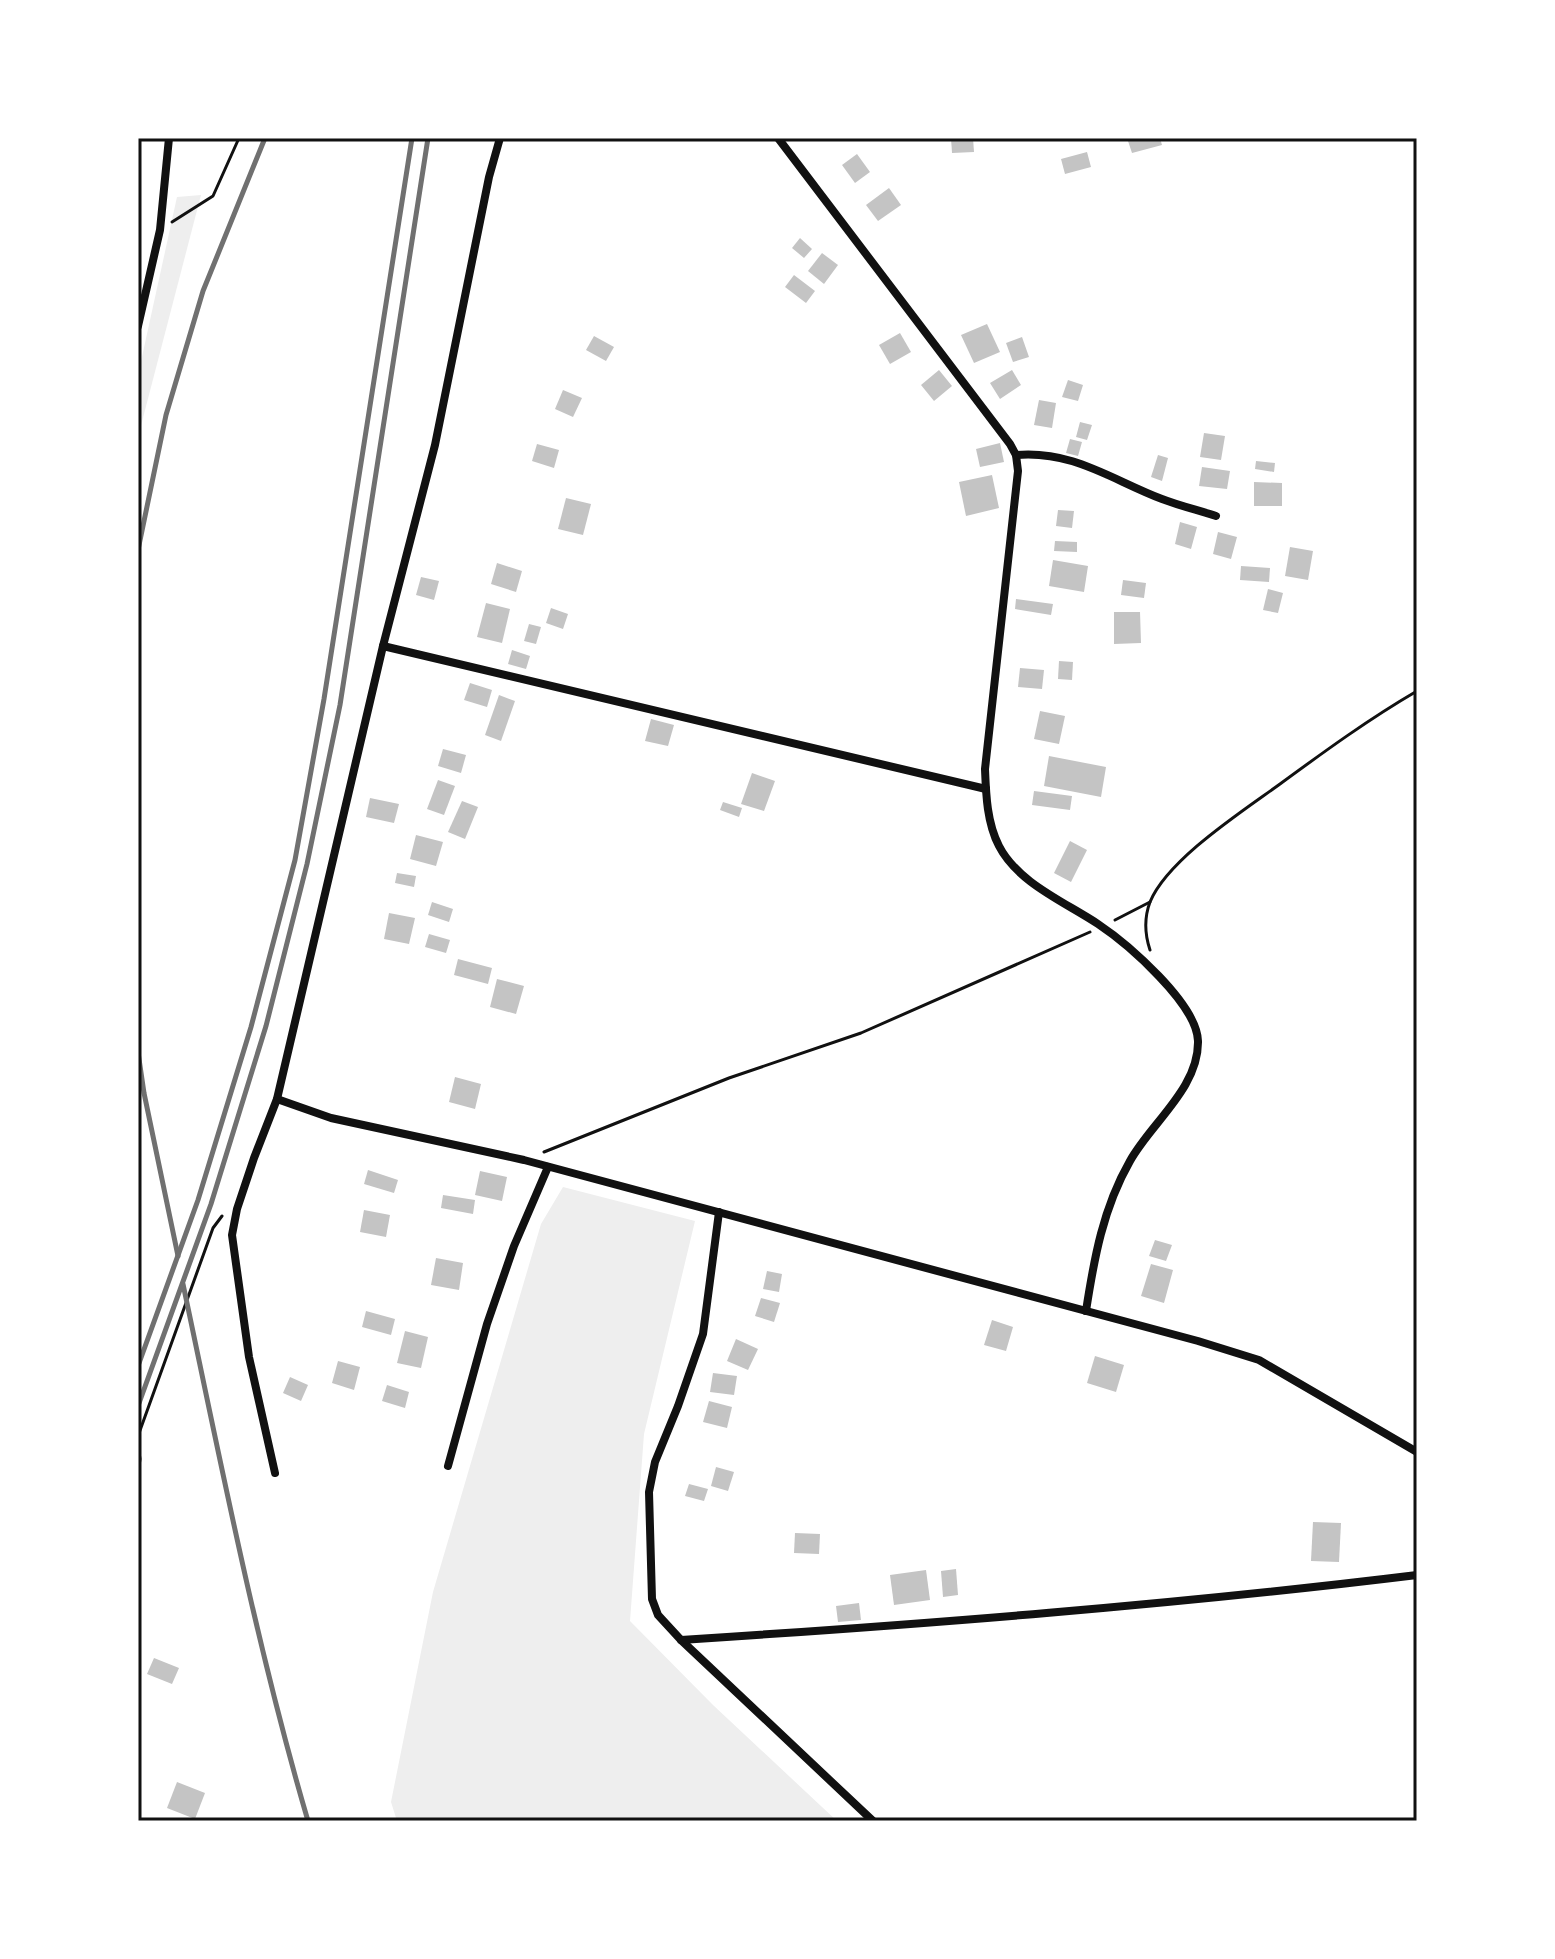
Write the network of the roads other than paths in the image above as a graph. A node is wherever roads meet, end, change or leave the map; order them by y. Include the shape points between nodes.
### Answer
1 (169, 138) edge
2 (500, 138) edge
3 (778, 138) edge
4 (138, 326) edge
5 (1016, 455) junction
6 (1216, 516) dead end
7 (383, 646) junction
8 (986, 789) junction
9 (277, 1099) junction
10 (548, 1167) junction
11 (719, 1212) junction
12 (1086, 1311) junction
13 (1417, 1452) edge
14 (448, 1466) dead end
15 (275, 1473) dead end
16 (1417, 1575) edge
17 (681, 1640) junction
18 (873, 1821) edge

1 - 4 street via 160,230
2 - 7 street via 435,445
3 - 5 street
5 - 6 street via 1053,455
5 - 8 street
7 - 8 street
7 - 9 street
8 - 12 street via 999,847 1015,868 1102,927 1169,985 1196,1028 1198,1043 1181,1091 1130,1159 1112,1197 1096,1248
9 - 10 street via 331,1118
9 - 15 street via 232,1235 249,1357
10 - 11 street
10 - 14 street via 487,1324
11 - 12 street
11 - 17 street via 703,1334 655,1462 649,1492 652,1599 658,1615
12 - 13 street via 1259,1360
16 - 17 street via 967,1621
17 - 18 street

